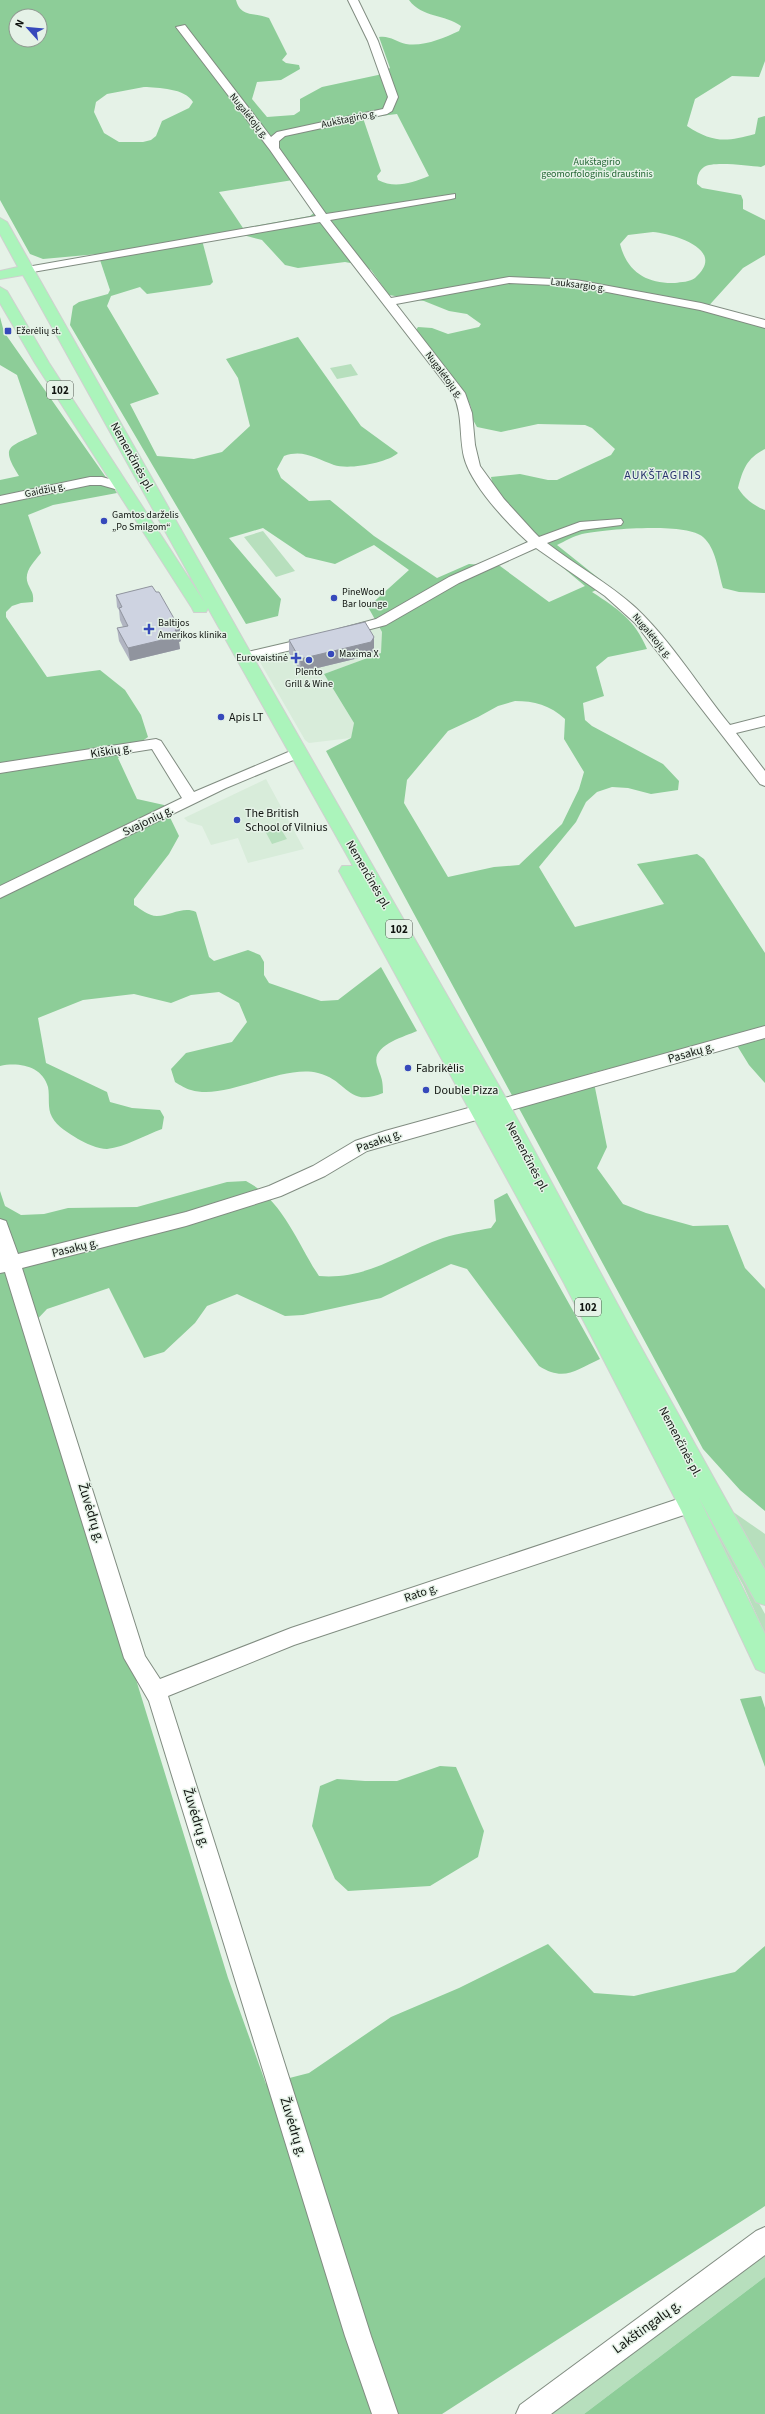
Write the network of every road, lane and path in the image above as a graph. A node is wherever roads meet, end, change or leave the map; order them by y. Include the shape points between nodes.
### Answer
1 (353, 0) edge
2 (181, 26) dead end
3 (274, 148) junction
4 (452, 196) dead end
5 (322, 217) junction
6 (0, 222) edge
7 (27, 270) junction
8 (0, 275) edge
9 (0, 291) edge
10 (389, 302) junction
11 (765, 324) edge
12 (107, 464) junction
13 (90, 481) junction
14 (122, 487) junction
15 (0, 500) edge
16 (616, 522) dead end
17 (536, 542) junction
18 (244, 657) junction
19 (765, 721) edge
20 (726, 731) junction
21 (292, 755) junction
22 (0, 768) edge
23 (765, 781) edge
24 (191, 800) junction
25 (0, 893) edge
26 (765, 1032) edge
27 (491, 1108) junction
28 (0, 1226) edge
29 (6, 1265) edge
30 (690, 1504) junction
31 (765, 1594) edge
32 (765, 1661) edge
33 (156, 1691) junction
34 (765, 2240) edge
35 (385, 2414) edge
36 (529, 2414) edge

1 - 3 street, Aukštagirio g. via 374,41 393,97 387,111 281,134 274,140
2 - 3 street, Nugalėtojų g. via 210,68
3 - 5 street, Nugalėtojų g.
4 - 5 street
5 - 7 street
5 - 10 street, Nugalėtojų g.
6 - 7 main road, Nemenčinės pl. / 102
7 - 8 main road
7 - 18 main road, Nemenčinės pl. / 102
9 - 12 main road, Nemenčinės pl. / 102 via 42,363
10 - 11 street, Lauksargio g. via 509,280 576,283 701,307
10 - 17 street, Nugalėtojų g. via 464,402 467,409 468,450 473,467 505,509
12 - 13 street via 101,474
12 - 14 main road, Nemenčinės pl. / 102
13 - 14 street via 102,481
13 - 15 street, Gaidžių g.
14 - 21 main road, Nemenčinės pl. / 102
16 - 17 street via 580,526
17 - 18 street via 454,580 381,622
17 - 20 street, Nugalėtojų g. via 632,612 657,640
18 - 21 main road, Nemenčinės pl. / 102
19 - 20 street
20 - 23 street, Nugalėtojų g.
21 - 24 street, Svajonių g.
21 - 27 main road, Nemenčinės pl. / 102
22 - 24 street, Kiškių g. via 156,744
24 - 25 street, Svajonių g.
26 - 27 street, Pasakų g.
27 - 29 street, Pasakų g. via 361,1146 318,1171 275,1191 186,1219
27 - 30 main road, Nemenčinės pl. / 102 via 573,1278
27 - 31 main road, Nemenčinės pl. / 102
28 - 29 street, Žuvėdrų g.
29 - 33 street, Žuvėdrų g. via 135,1658 141,1673
30 - 32 main road, Nemenčinės pl. / 102
30 - 33 street, Rato g. via 291,1637
33 - 35 street, Žuvėdrų g. via 358,2336
34 - 36 street, Lakštingalų g.

